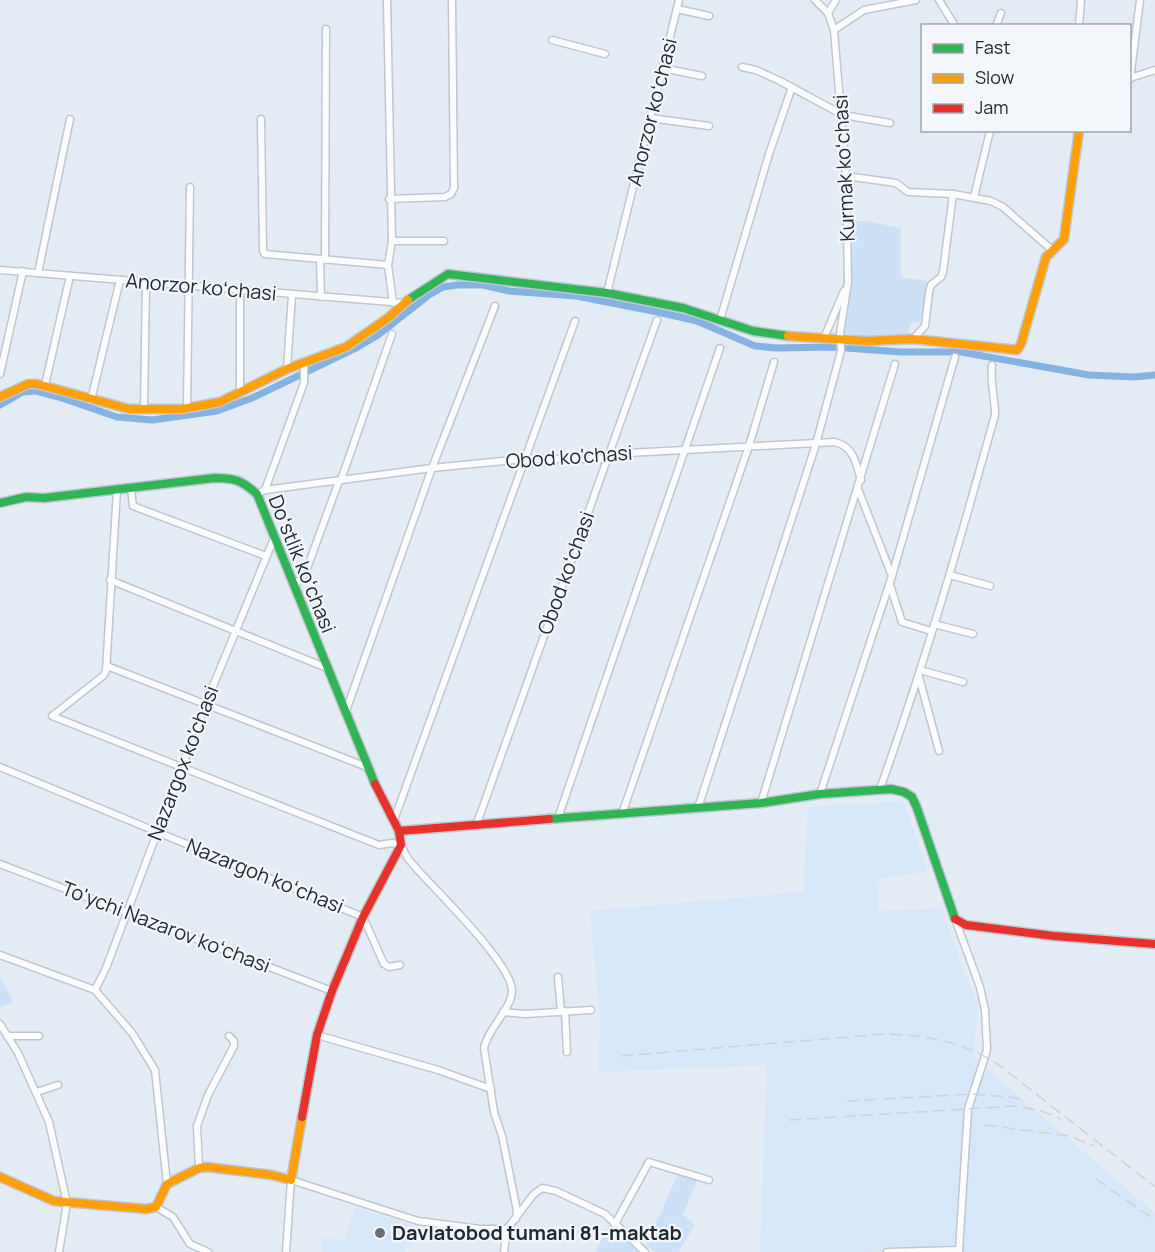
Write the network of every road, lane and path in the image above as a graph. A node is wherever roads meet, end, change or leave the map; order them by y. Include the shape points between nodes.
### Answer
1 (387, 0) edge
2 (452, 0) edge
3 (679, 0) edge
4 (815, 0) edge
5 (836, 0) edge
6 (916, 0) edge
7 (939, 0) edge
8 (1081, 0) edge
9 (1140, 0) edge
10 (677, 9) junction
11 (828, 13) junction
12 (1001, 13) dead end
13 (709, 16) dead end
14 (954, 24) edge
15 (997, 24) edge
16 (1079, 24) edge
17 (326, 29) dead end
18 (834, 30) junction
19 (552, 40) dead end
20 (606, 54) dead end
21 (742, 67) dead end
22 (662, 68) junction
23 (1131, 70) edge
24 (1155, 70) edge
25 (702, 76) dead end
26 (1131, 78) edge
27 (792, 87) junction
28 (843, 115) junction
29 (650, 118) junction
30 (70, 119) dead end
31 (261, 119) dead end
32 (890, 123) dead end
33 (709, 126) dead end
34 (990, 132) edge
35 (1079, 132) edge
36 (846, 176) junction
37 (190, 187) dead end
38 (953, 194) junction
39 (974, 197) junction
40 (389, 199) junction
41 (392, 241) junction
42 (444, 241) dead end
43 (1052, 250) junction
44 (322, 260) junction
45 (388, 264) junction
46 (0, 270) edge
47 (22, 271) junction
48 (38, 273) junction
49 (70, 276) junction
50 (120, 280) junction
51 (147, 282) junction
52 (848, 282) junction
53 (189, 286) junction
54 (240, 290) junction
55 (607, 293) junction
56 (292, 295) junction
57 (321, 297) junction
58 (393, 303) junction
59 (403, 303) junction
60 (495, 306) dead end
61 (657, 320) dead end
62 (720, 320) junction
63 (575, 321) dead end
64 (392, 334) dead end
65 (824, 338) junction
66 (913, 339) junction
67 (841, 344) junction
68 (720, 348) dead end
69 (955, 357) dead end
70 (774, 362) dead end
71 (304, 363) junction
72 (895, 364) dead end
73 (992, 365) dead end
74 (287, 369) junction
75 (0, 374) edge
76 (45, 385) junction
77 (240, 391) junction
78 (0, 397) edge
79 (91, 400) junction
80 (187, 408) junction
81 (144, 409) junction
82 (816, 444) junction
83 (749, 446) junction
84 (685, 449) junction
85 (609, 454) junction
86 (524, 459) junction
87 (432, 468) junction
88 (861, 480) junction
89 (340, 481) junction
90 (858, 488) junction
91 (131, 489) junction
92 (117, 490) junction
93 (261, 492) junction
94 (0, 502) edge
95 (275, 536) junction
96 (266, 555) junction
97 (950, 575) junction
98 (892, 576) junction
99 (110, 580) junction
100 (890, 584) junction
101 (295, 585) junction
102 (990, 586) dead end
103 (934, 624) junction
104 (931, 631) junction
105 (235, 632) junction
106 (973, 634) dead end
107 (107, 666) junction
108 (327, 668) junction
109 (920, 673) junction
110 (963, 682) dead end
111 (206, 703) junction
112 (346, 711) junction
113 (939, 751) dead end
114 (182, 766) junction
115 (0, 767) edge
116 (367, 767) junction
117 (880, 789) junction
118 (820, 794) junction
119 (761, 803) junction
120 (698, 808) junction
121 (622, 814) junction
122 (558, 818) junction
123 (393, 820) junction
124 (476, 826) junction
125 (399, 831) junction
126 (156, 832) junction
127 (401, 845) junction
128 (0, 864) edge
129 (126, 911) junction
130 (363, 916) junction
131 (955, 919) junction
132 (1155, 944) edge
133 (0, 955) edge
134 (400, 965) dead end
135 (558, 977) dead end
136 (95, 990) junction
137 (332, 991) junction
138 (591, 1010) dead end
139 (503, 1012) junction
140 (563, 1012) junction
141 (0, 1024) edge
142 (4, 1035) edge
143 (317, 1035) junction
144 (39, 1036) dead end
145 (229, 1036) dead end
146 (567, 1052) dead end
147 (58, 1085) dead end
148 (491, 1089) junction
149 (37, 1092) junction
150 (199, 1168) junction
151 (0, 1177) edge
152 (291, 1180) junction
153 (709, 1180) dead end
154 (167, 1184) junction
155 (67, 1203) junction
156 (156, 1207) junction
157 (516, 1219) junction
158 (615, 1224) junction
159 (507, 1229) junction
160 (959, 1251) edge
161 (59, 1252) edge
162 (208, 1252) edge
163 (286, 1252) edge
164 (504, 1252) edge
165 (645, 1252) edge
166 (887, 1252) edge

1 - 40 street
2 - 40 street via 454,188 445,197
3 - 10 street, Anorzor koʻchasi
4 - 11 street
5 - 11 street
6 - 18 street via 864,10
7 - 14 street
8 - 16 street
9 - 23 street
10 - 13 street
10 - 22 street, Anorzor koʻchasi
11 - 18 street, Kurmak koʻchasi
12 - 15 street
17 - 44 street
18 - 28 street, Kurmak koʻchasi
19 - 20 street
21 - 27 street
22 - 25 street
22 - 29 street, Anorzor koʻchasi
24 - 26 street
27 - 28 street
27 - 62 street
28 - 32 street
28 - 36 street, Kurmak koʻchasi
29 - 33 street
29 - 55 street, Anorzor koʻchasi
30 - 48 street
31 - 44 street via 263,251 268,255
34 - 39 street
35 - 43 street via 1064,239
36 - 38 street via 896,183 908,192
36 - 52 street, Kurmak koʻchasi
37 - 53 street
38 - 39 street
38 - 66 street via 943,272 931,285 925,326
39 - 43 street via 1003,207
40 - 41 street
41 - 42 street
41 - 45 street
43 - 66 street via 1046,257 1017,350
44 - 45 street
44 - 57 street
45 - 58 street
46 - 47 street, Anorzor koʻchasi
47 - 48 street, Anorzor koʻchasi
47 - 75 street
48 - 49 street, Anorzor koʻchasi
49 - 50 street, Anorzor koʻchasi
49 - 76 street
50 - 51 street, Anorzor koʻchasi
50 - 79 street
51 - 53 street, Anorzor koʻchasi
51 - 81 street
52 - 65 street
52 - 67 street, Kurmak koʻchasi
53 - 54 street, Anorzor koʻchasi
53 - 80 street
54 - 56 street, Anorzor koʻchasi
54 - 77 street
55 - 59 street via 448,274
55 - 62 street via 683,308
56 - 57 street, Anorzor koʻchasi
56 - 74 street
57 - 58 street, Anorzor koʻchasi
58 - 59 street, Anorzor koʻchasi
59 - 71 street via 346,347
60 - 87 street
61 - 85 street, Obod koʻchasi
62 - 65 street via 753,332
63 - 86 street
64 - 89 street
65 - 67 street
66 - 67 street
67 - 82 street
68 - 84 street
69 - 98 street
70 - 83 street
71 - 74 street
71 - 93 street via 306,379
72 - 88 street
73 - 97 street via 995,415
74 - 77 street
76 - 78 street via 28,384
76 - 79 street
77 - 80 street via 220,402
79 - 81 street
80 - 81 street
82 - 83 street, Obod ko'chasi
82 - 88 street, Obod ko'chasi via 843,444 853,456
82 - 120 street
83 - 84 street, Obod ko'chasi
83 - 121 street
84 - 85 street, Obod ko'chasi
84 - 122 street
85 - 86 street, Obod ko'chasi via 600,459
85 - 124 street, Obod koʻchasi
86 - 87 street, Obod ko'chasi
86 - 123 street
87 - 89 street, Obod ko'chasi
87 - 112 street
88 - 90 street
89 - 93 street, Obod ko'chasi
89 - 101 street via 305,574
90 - 98 street
90 - 119 street
91 - 92 street, Doʻstlik koʻchasi
91 - 93 street, Doʻstlik koʻchasi via 233,478
91 - 96 street via 133,506
92 - 94 street, Doʻstlik koʻchasi
92 - 99 street
93 - 95 street, Doʻstlik koʻchasi
95 - 96 street, Nazargox ko'chasi
95 - 101 street, Doʻstlik koʻchasi
96 - 105 street, Nazargox ko'chasi
97 - 102 street
97 - 103 street
98 - 100 street
99 - 105 street
99 - 107 street
100 - 104 street via 902,622
100 - 118 street
101 - 108 street, Doʻstlik koʻchasi
103 - 104 street
103 - 106 street
104 - 109 street
105 - 108 street
105 - 111 street, Nazargox ko'chasi
107 - 111 street
107 - 114 street via 103,676 52,716
108 - 112 street, Doʻstlik koʻchasi
109 - 110 street
109 - 113 street
109 - 117 street
111 - 114 street, Nazargox ko'chasi
111 - 116 street
112 - 116 street, Doʻstlik koʻchasi
114 - 126 street, Nazargox ko'chasi
114 - 127 street via 379,845
115 - 126 street, Nazargoh koʻchasi
116 - 123 street, Doʻstlik koʻchasi
117 - 118 street
117 - 131 street via 897,790 912,797
118 - 119 street
119 - 120 street
120 - 121 street
121 - 122 street
122 - 124 street
123 - 125 street, Doʻstlik koʻchasi
124 - 125 street
125 - 127 street
126 - 129 street, Nazargox ko'chasi
126 - 130 street, Nazargoh koʻchasi
127 - 130 street
127 - 139 street via 409,860 502,968 512,991
128 - 129 street, To'ychi Nazarov koʻchasi
129 - 136 street, Nazargox ko'chasi
129 - 137 street, To'ychi Nazarov koʻchasi
130 - 134 street via 384,964
130 - 137 street
131 - 132 street via 966,925
131 - 160 street via 981,987 987,1050 968,1108
133 - 136 street
135 - 140 street
136 - 154 street via 132,1033 155,1070
137 - 143 street
138 - 140 street
139 - 140 street
139 - 148 street via 484,1048
140 - 146 street
141 - 142 street
142 - 144 street
142 - 149 street
143 - 148 street
143 - 152 street
145 - 150 street via 234,1046 207,1095 198,1125
147 - 149 street
148 - 157 street
149 - 155 street via 49,1122
150 - 152 street
150 - 154 street
151 - 155 street
152 - 159 street via 418,1221
152 - 163 street
153 - 158 street via 649,1162
154 - 156 street
155 - 156 street
155 - 161 street
156 - 162 street via 173,1217 190,1244
157 - 158 street via 538,1189 545,1188 584,1203
157 - 159 street
158 - 165 street
159 - 164 street
160 - 166 street

